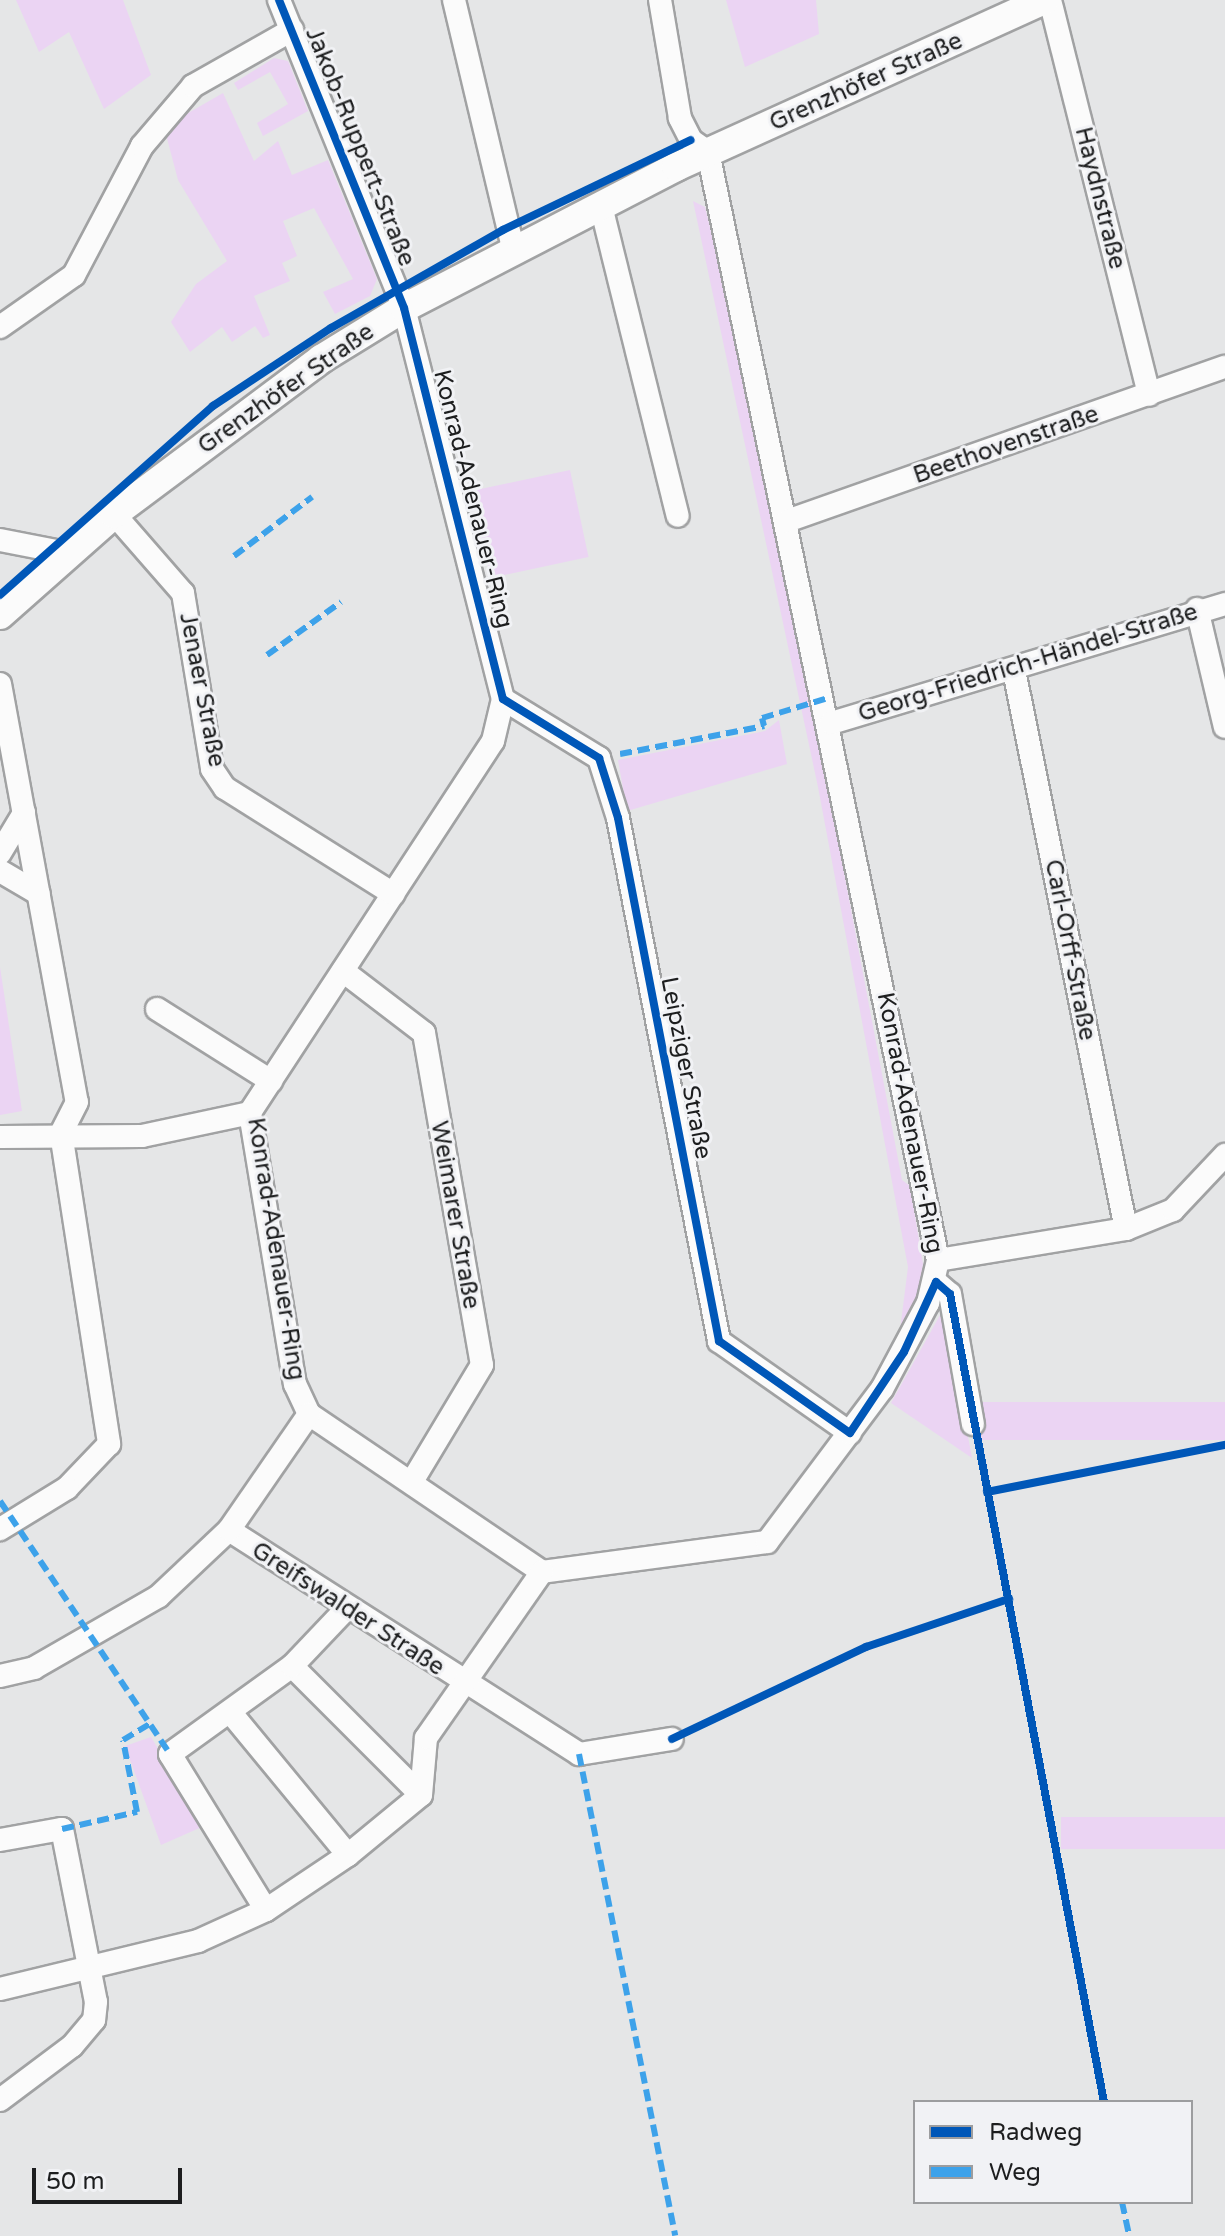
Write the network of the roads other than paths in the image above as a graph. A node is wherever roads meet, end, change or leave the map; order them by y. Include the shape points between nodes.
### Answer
1 (279, 0) edge
2 (454, 0) edge
3 (660, 0) edge
4 (1047, 0) edge
5 (292, 30) junction
6 (708, 152) junction
7 (601, 206) junction
8 (514, 251) junction
9 (404, 308) junction
10 (0, 327) edge
11 (1225, 367) edge
12 (1149, 395) junction
13 (114, 514) junction
14 (678, 516) dead end
15 (787, 521) junction
16 (0, 540) edge
17 (67, 553) junction
18 (1225, 604) edge
19 (1197, 609) junction
20 (0, 615) edge
21 (1014, 670) junction
22 (0, 684) edge
23 (503, 699) junction
24 (831, 723) junction
25 (1225, 727) edge
26 (24, 813) junction
27 (0, 853) edge
28 (0, 871) edge
29 (39, 894) junction
30 (393, 894) junction
31 (343, 971) junction
32 (157, 1009) dead end
33 (271, 1081) junction
34 (250, 1113) junction
35 (61, 1133) junction
36 (0, 1137) edge
37 (1225, 1155) edge
38 (1126, 1229) junction
39 (937, 1271) junction
40 (309, 1414) junction
41 (973, 1424) dead end
42 (850, 1433) junction
43 (413, 1480) junction
44 (0, 1529) edge
45 (229, 1530) junction
46 (542, 1572) junction
47 (347, 1608) junction
48 (292, 1666) junction
49 (0, 1676) edge
50 (467, 1687) junction
51 (231, 1713) junction
52 (672, 1739) dead end
53 (421, 1795) junction
54 (0, 1840) edge
55 (348, 1855) junction
56 (266, 1910) junction
57 (90, 1970) junction
58 (0, 1989) edge
59 (0, 2100) edge

1 - 5 street, Jakob-Ruppert-Straße
2 - 8 street
3 - 6 street via 680,118 691,140
4 - 6 street, Grenzhöfer Straße
4 - 12 street, Haydnstraße
5 - 9 street, Jakob-Ruppert-Straße
5 - 10 street via 193,86 142,146 74,275
6 - 7 street, Grenzhöfer Straße
6 - 15 street, Konrad-Adenauer-Ring
7 - 8 street, Grenzhöfer Straße
7 - 14 street
8 - 9 street, Grenzhöfer Straße
9 - 13 street, Grenzhöfer Straße via 321,359
9 - 23 street, Konrad-Adenauer-Ring
11 - 12 street, Beethovenstraße
12 - 15 street, Beethovenstraße
13 - 17 street, Grenzhöfer Straße
13 - 30 street, Jenaer Straße via 183,593 212,769 225,788
15 - 24 street, Konrad-Adenauer-Ring
16 - 17 street
17 - 20 street, Grenzhöfer Straße
18 - 19 street, Georg-Friedrich-Händel-Straße
19 - 21 street, Georg-Friedrich-Händel-Straße
19 - 25 street
21 - 24 street, Georg-Friedrich-Händel-Straße
21 - 38 street, Carl-Orff-Straße
22 - 26 street
23 - 30 street, Konrad-Adenauer-Ring via 493,741
23 - 42 street, Leipziger Straße via 599,758 618,818 719,1341
24 - 39 street, Konrad-Adenauer-Ring
26 - 27 street
26 - 29 street
28 - 29 street
29 - 35 street via 77,1102
30 - 31 street, Konrad-Adenauer-Ring
31 - 33 street, Konrad-Adenauer-Ring
31 - 43 street, Weimarer Straße via 424,1033 482,1365
32 - 33 street, Konrad-Adenauer-Ring
33 - 34 street, Konrad-Adenauer-Ring
34 - 35 street via 142,1136
34 - 40 street, Konrad-Adenauer-Ring via 295,1384
35 - 36 street
35 - 44 street via 109,1444 67,1488
37 - 38 street via 1173,1210
38 - 39 street
39 - 41 street via 950,1294
39 - 42 street, Konrad-Adenauer-Ring via 904,1352
40 - 43 street, Konrad-Adenauer-Ring
40 - 45 street
42 - 46 street, Konrad-Adenauer-Ring via 767,1542
43 - 46 street, Konrad-Adenauer-Ring
45 - 47 street, Greifswalder Straße
45 - 49 street via 129,1616 34,1668
46 - 50 street, Greifswalder Straße
47 - 48 street
47 - 50 street, Greifswalder Straße
48 - 51 street
48 - 53 street
50 - 52 street, Greifswalder Straße via 579,1754
50 - 53 street via 426,1738
51 - 55 street
51 - 56 street via 170,1754
53 - 55 street
54 - 57 street via 62,1829
55 - 56 street
56 - 57 street via 198,1941
57 - 58 street
57 - 59 street via 94,2020

